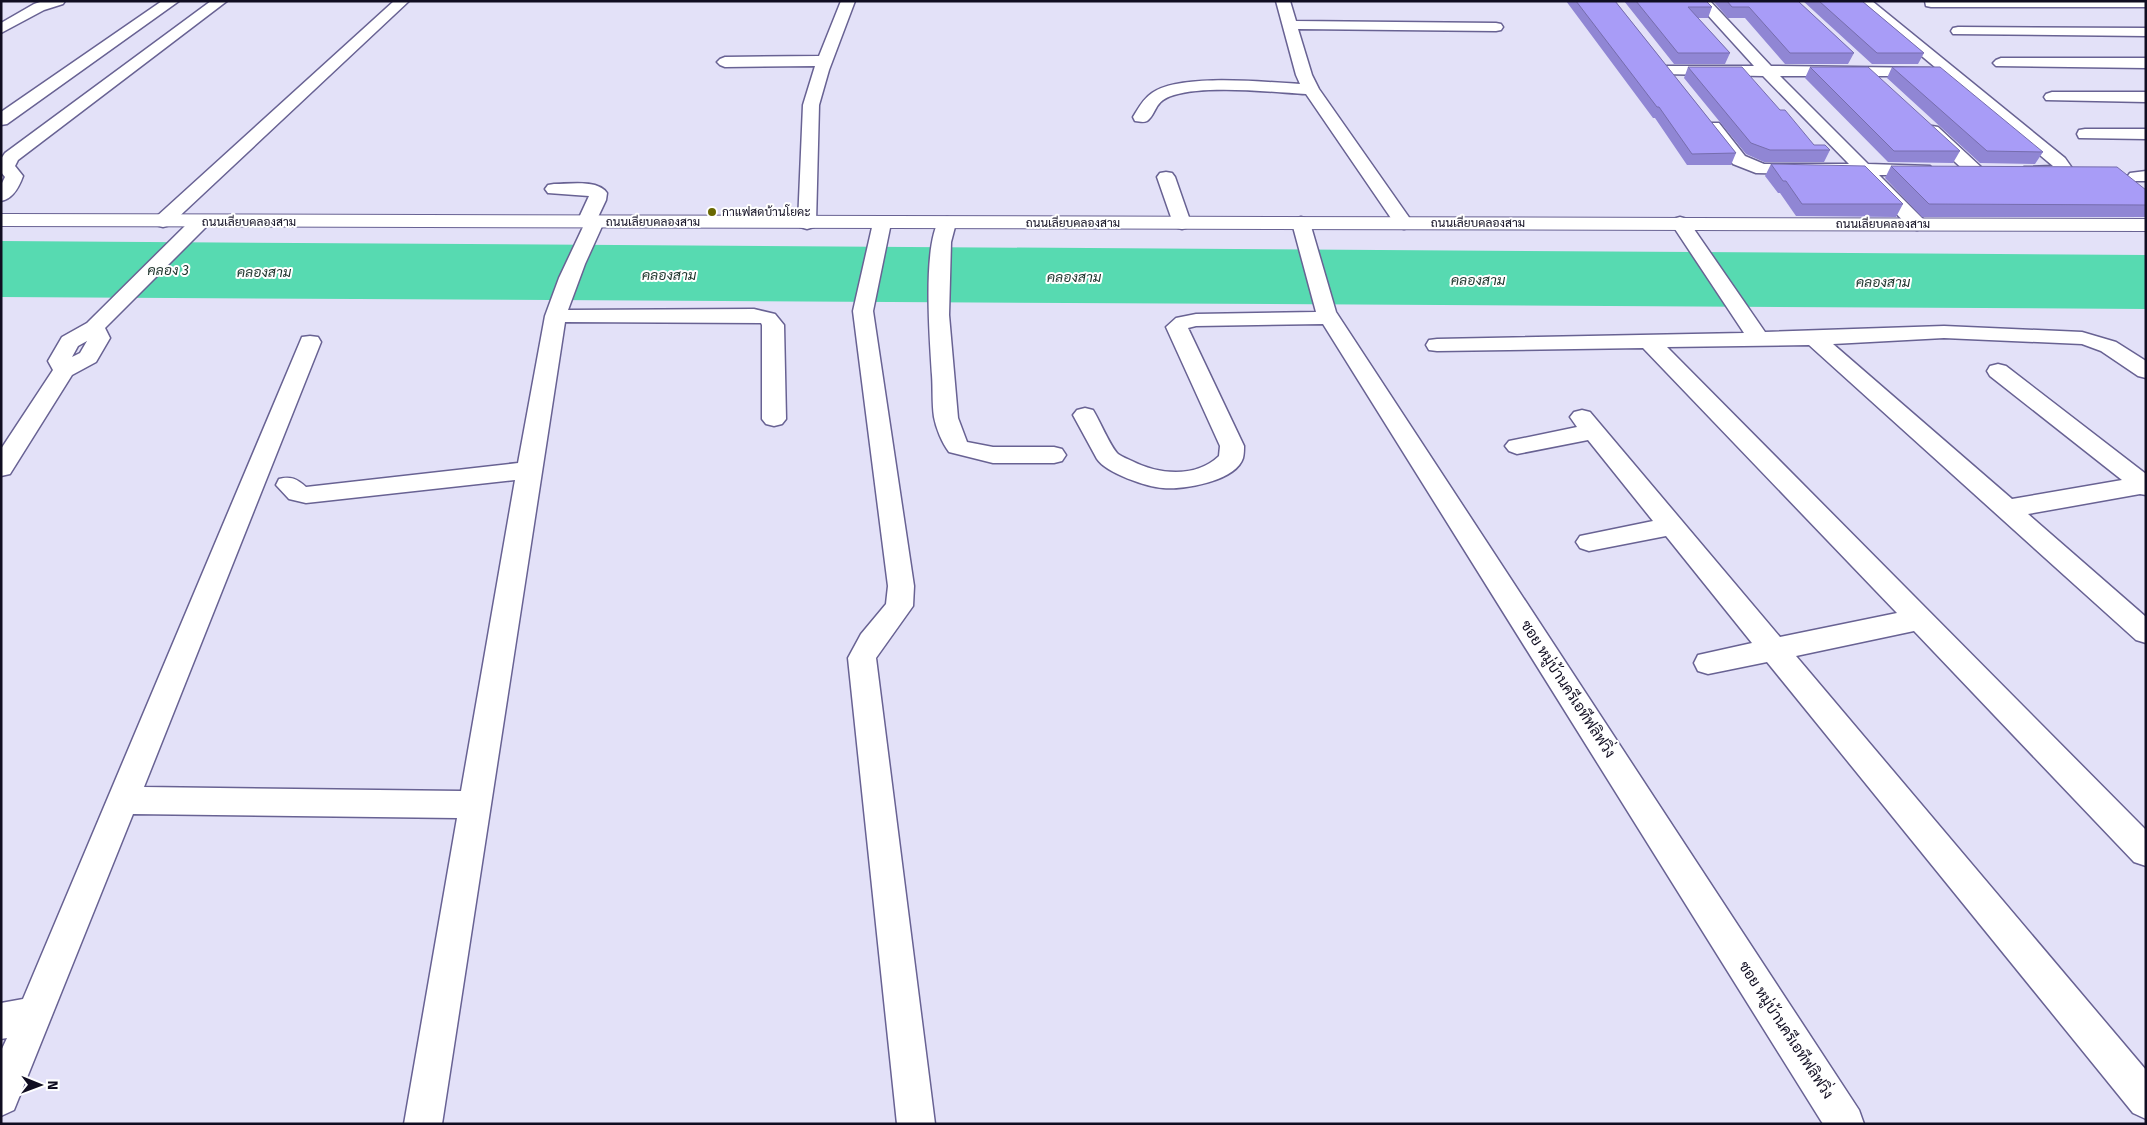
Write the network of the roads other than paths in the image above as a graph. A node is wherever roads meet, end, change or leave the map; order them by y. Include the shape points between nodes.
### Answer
1 (58, 1) edge
2 (172, 1) edge
3 (220, 1) edge
4 (402, 1) edge
5 (848, 1) edge
6 (1283, 1) edge
7 (1702, 1) edge
8 (1863, 1) edge
9 (2063, 2) edge
10 (1931, 3) dead end
11 (2146, 3) edge
12 (1290, 25) junction
13 (1496, 27) dead end
14 (1, 29) edge
15 (1958, 31) dead end
16 (2108, 31) junction
17 (2146, 32) edge
18 (2140, 53) edge
19 (1655, 56) edge
20 (1854, 59) edge
21 (825, 60) junction
22 (724, 62) dead end
23 (2001, 63) dead end
24 (1667, 71) junction
25 (1767, 71) junction
26 (1867, 71) junction
27 (1946, 71) junction
28 (1882, 84) edge
29 (1679, 86) edge
30 (1311, 89) junction
31 (2052, 97) dead end
32 (2146, 97) edge
33 (1703, 116) edge
34 (1141, 117) dead end
35 (1918, 118) edge
36 (1, 120) edge
37 (2085, 134) dead end
38 (2146, 134) edge
39 (1862, 170) junction
40 (1975, 170) junction
41 (1995, 171) edge
42 (2015, 171) edge
43 (1166, 177) dead end
44 (554, 189) dead end
45 (1, 196) edge
46 (1, 220) edge
47 (163, 222) junction
48 (590, 222) junction
49 (807, 223) junction
50 (1182, 223) junction
51 (1301, 223) junction
52 (1680, 223) junction
53 (1404, 224) junction
54 (1917, 224) junction
55 (2146, 225) edge
56 (196, 226) junction
57 (880, 231) junction
58 (944, 232) junction
59 (557, 312) junction
60 (1328, 315) junction
61 (1814, 338) junction
62 (1759, 339) junction
63 (1649, 341) junction
64 (310, 342) dead end
65 (1438, 345) dead end
66 (64, 370) joint
67 (1998, 371) dead end
68 (2146, 371) edge
69 (1085, 415) dead end
70 (774, 418) dead end
71 (1516, 446) dead end
72 (1054, 455) dead end
73 (1, 468) edge
74 (530, 470) junction
75 (288, 485) dead end
76 (2144, 486) edge
77 (2006, 509) junction
78 (1672, 526) junction
79 (1589, 542) dead end
80 (1920, 620) junction
81 (2146, 634) edge
82 (1775, 650) junction
83 (1708, 663) dead end
84 (122, 800) junction
85 (475, 805) junction
86 (2146, 852) edge
87 (35, 1014) junction
88 (1, 1021) edge
89 (1, 1097) edge
90 (2146, 1100) edge
91 (423, 1124) edge
92 (916, 1124) edge
93 (1846, 1124) edge

1 - 14 street via 39,7
2 - 36 street
3 - 45 street via 11,157 6,167 14,176
4 - 47 street
5 - 21 street
6 - 12 street
7 - 25 street
8 - 27 street
9 - 10 street
9 - 11 street
9 - 16 street
12 - 13 street
12 - 30 street
15 - 16 street
16 - 17 street
16 - 18 street
18 - 23 street
19 - 24 street
20 - 26 street
21 - 22 street
21 - 49 street via 811,105
24 - 25 street
24 - 29 street
25 - 26 street
25 - 39 street
26 - 27 street
26 - 28 street
27 - 42 street via 2063,168
30 - 34 street via 1204,87 1170,90 1154,99
30 - 53 street
31 - 32 street
33 - 39 street via 1739,160 1751,166 1762,169
35 - 40 street
37 - 38 street
39 - 40 street
39 - 54 street
40 - 41 street
43 - 50 street
44 - 48 street via 591,190 598,194
46 - 47 main road, ถนนเลียบคลองสาม
47 - 56 main road, ถนนเลียบคลองสาม
48 - 49 main road, ถนนเลียบคลองสาม
48 - 56 main road, ถนนเลียบคลองสาม
48 - 59 street
49 - 57 main road, ถนนเลียบคลองสาม
50 - 51 main road, ถนนเลียบคลองสาม
50 - 58 main road, ถนนเลียบคลองสาม
51 - 53 main road, ถนนเลียบคลองสาม
51 - 60 street, ซอย หมู่บ้านครีเอทีฟลิฟวิ่ง
52 - 53 main road, ถนนเลียบคลองสาม
52 - 54 main road, ถนนเลียบคลองสาม
52 - 62 street
54 - 55 main road, ถนนเลียบคลองสาม
56 - 66 street via 94,327 99,338 88,357
57 - 58 main road, ถนนเลียบคลองสาม
57 - 92 street via 863,311 901,586 899,606 862,658
58 - 72 street via 939,315 946,418 957,447 992,456
59 - 70 street via 754,315 768,318 773,325
59 - 74 street
60 - 69 street via 1196,320 1183,322 1177,327 1232,446 1231,458 1220,469 1186,480 1162,480 1132,471 1109,459
60 - 93 street, ซอย หมู่บ้านครีเอทีฟลิฟวิ่ง
61 - 62 street
61 - 68 street via 1944,332 2082,338 2099,341 2117,350
61 - 77 street
62 - 63 street
63 - 65 street
63 - 80 street
64 - 84 street
66 - 73 street
67 - 76 street
71 - 78 street via 1587,424
74 - 75 street via 306,495
74 - 85 street
76 - 77 street
77 - 81 street
78 - 79 street
78 - 82 street
80 - 82 street
80 - 86 street
82 - 83 street
82 - 90 street
84 - 85 street
84 - 87 street
85 - 91 street
87 - 88 street
87 - 89 street

